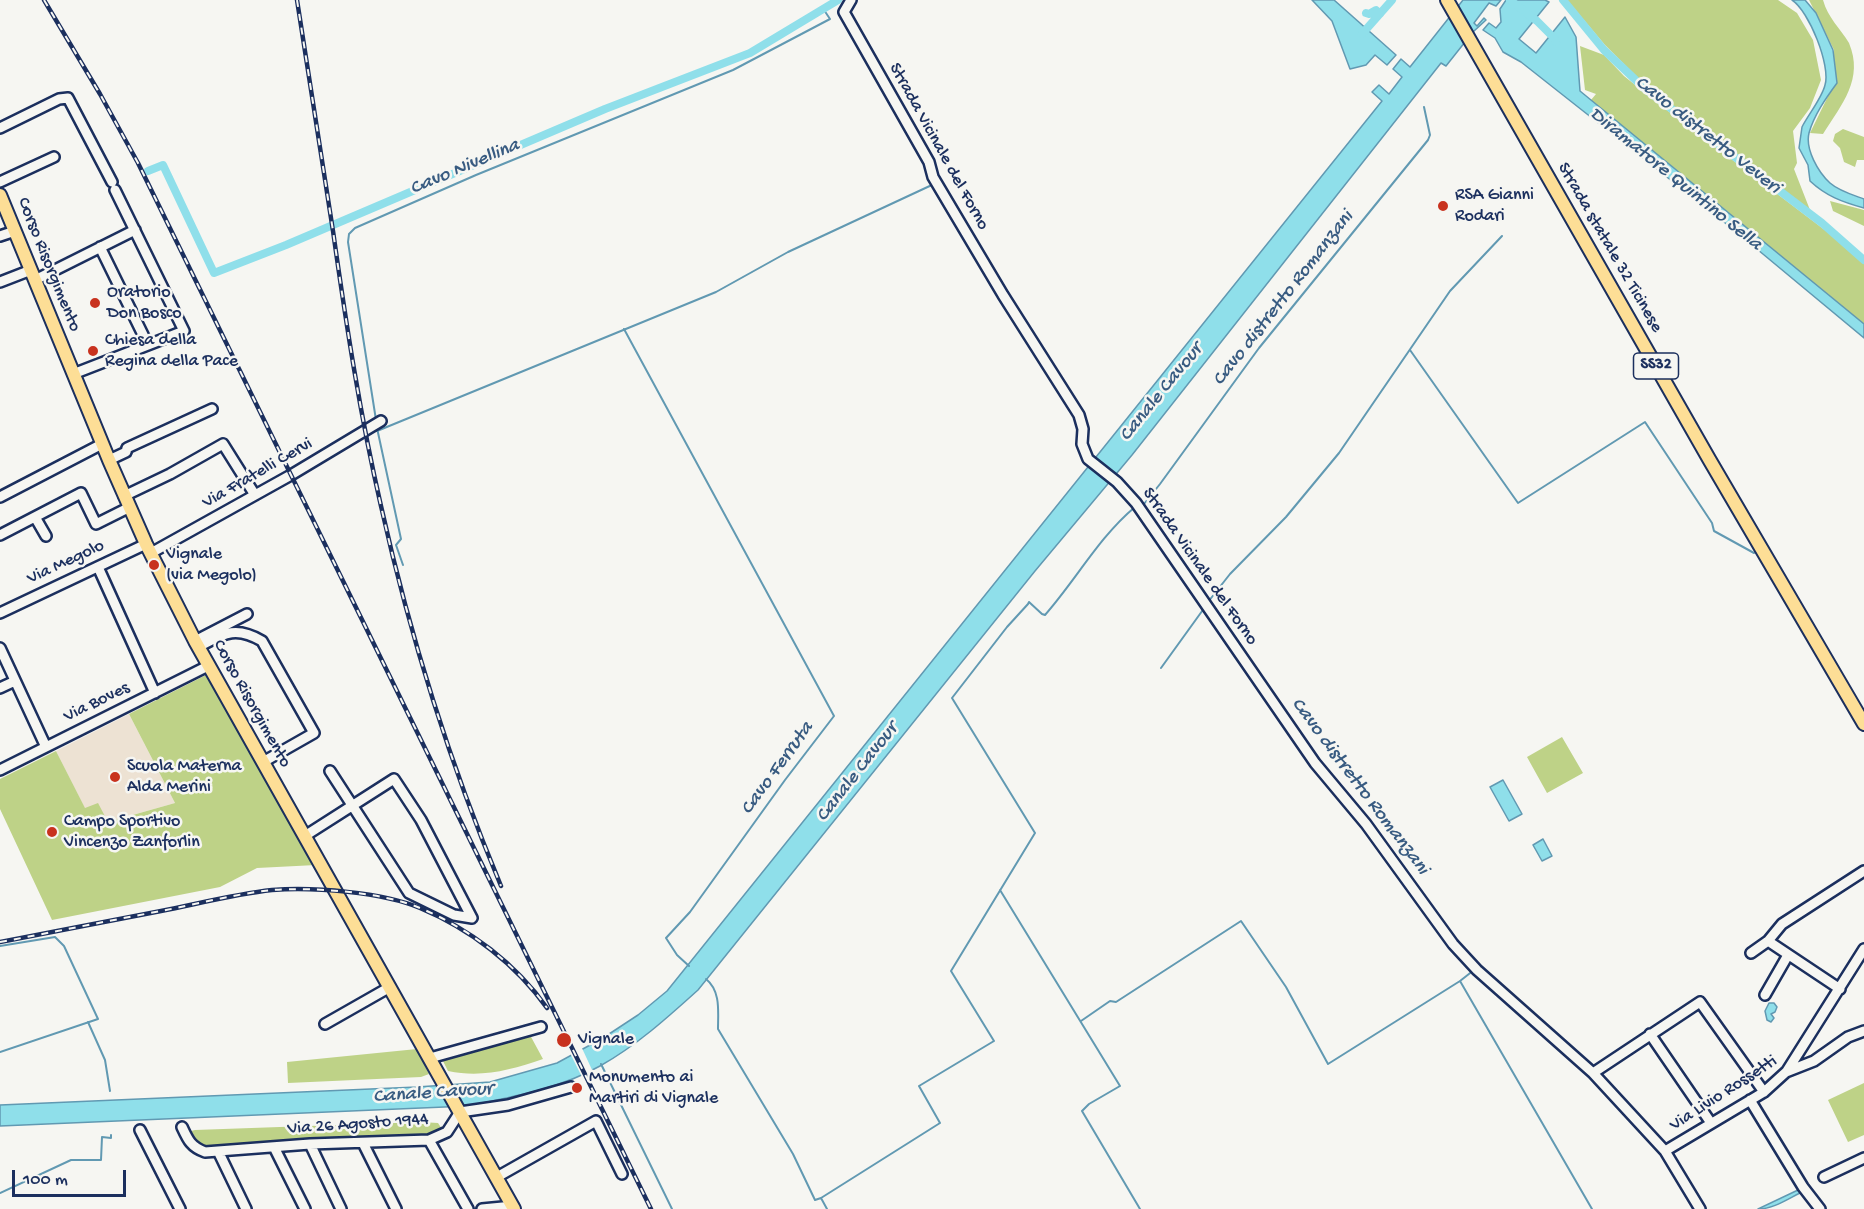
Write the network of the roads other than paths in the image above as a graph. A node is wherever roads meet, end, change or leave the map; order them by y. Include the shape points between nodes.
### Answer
1 (850, 0) edge
2 (1450, 5) edge
3 (0, 128) edge
4 (54, 157) dead end
5 (0, 182) edge
6 (0, 195) edge
7 (135, 230) junction
8 (15, 231) junction
9 (0, 236) edge
10 (100, 247) junction
11 (33, 275) junction
12 (0, 282) edge
13 (148, 345) junction
14 (73, 374) junction
15 (212, 410) dead end
16 (378, 424) dead end
17 (102, 444) junction
18 (109, 460) junction
19 (255, 495) junction
20 (0, 497) edge
21 (127, 502) junction
22 (35, 517) junction
23 (0, 535) edge
24 (46, 536) dead end
25 (149, 549) junction
26 (98, 567) junction
27 (0, 612) edge
28 (247, 614) dead end
29 (196, 644) junction
30 (0, 648) edge
31 (208, 666) junction
32 (15, 681) junction
33 (0, 688) edge
34 (155, 693) junction
35 (1864, 724) edge
36 (46, 747) junction
37 (263, 762) junction
38 (0, 770) edge
39 (330, 771) dead end
40 (353, 805) junction
41 (305, 836) junction
42 (1864, 871) edge
43 (1768, 941) junction
44 (1864, 949) edge
45 (1751, 953) dead end
46 (1788, 955) junction
47 (390, 987) junction
48 (1840, 989) junction
49 (1765, 995) dead end
50 (325, 1024) dead end
51 (541, 1027) dead end
52 (1864, 1031) edge
53 (1650, 1034) junction
54 (430, 1058) junction
55 (1786, 1072) junction
56 (1593, 1073) junction
57 (571, 1087) dead end
58 (1764, 1092) junction
59 (1750, 1100) junction
60 (460, 1110) junction
61 (1711, 1124) junction
62 (182, 1127) dead end
63 (140, 1130) dead end
64 (429, 1140) junction
65 (363, 1143) junction
66 (310, 1144) junction
67 (274, 1147) junction
68 (218, 1151) junction
69 (1665, 1151) junction
70 (1864, 1158) edge
71 (622, 1174) dead end
72 (497, 1177) junction
73 (1824, 1177) dead end
74 (514, 1208) edge
75 (180, 1209) edge
76 (246, 1209) edge
77 (305, 1209) edge
78 (341, 1209) edge
79 (396, 1209) edge
80 (468, 1209) edge
81 (482, 1209) edge
82 (1700, 1209) edge
83 (1820, 1209) edge

1 - 56 street, Strada Vicinale del Forno via 844,12 929,162 936,183 1079,415 1088,459 1118,482 1138,506 1315,763 1454,944
2 - 35 main road, Strada statale 32 Ticinese / SS32
3 - 7 street via 68,98
4 - 5 street
6 - 8 main road, Corso Risorgimento
7 - 10 street
7 - 13 street via 184,331
8 - 9 street
8 - 11 main road, Corso Risorgimento
10 - 11 street
10 - 13 street
11 - 12 street
11 - 14 main road, Corso Risorgimento
13 - 14 street
14 - 17 main road, Corso Risorgimento
15 - 18 street
16 - 19 street, Via Fratelli Cervi
17 - 18 main road, Corso Risorgimento
17 - 20 street
18 - 21 main road, Corso Risorgimento
19 - 21 street via 223,444
19 - 25 street, Via Fratelli Cervi
21 - 22 street via 96,524 81,493
21 - 25 main road, Corso Risorgimento
22 - 23 street
22 - 24 street
25 - 26 street, Via Megolo
25 - 29 main road, Corso Risorgimento
26 - 27 street, Via Megolo
26 - 34 street
28 - 29 street
29 - 31 main road, Corso Risorgimento
29 - 37 street via 233,631 262,641 314,733
30 - 32 street
31 - 34 street, Via Boves
31 - 37 main road, Corso Risorgimento
32 - 33 street
32 - 36 street
34 - 36 street, Via Boves
36 - 38 street, Via Boves
37 - 41 main road, Corso Risorgimento
39 - 40 street
40 - 40 street via 394,779 421,820 471,918 454,915 409,893
40 - 41 street
41 - 47 main road, Corso Risorgimento
42 - 43 street via 1782,924
43 - 45 street
43 - 46 street
44 - 48 street
46 - 48 street
46 - 49 street
47 - 50 street
47 - 54 main road, Corso Risorgimento
48 - 55 street
51 - 54 street
52 - 55 street, Via Livio Rossetti via 1848,1037 1814,1061
53 - 56 street
53 - 58 street via 1700,1002
53 - 61 street
54 - 60 main road, Corso Risorgimento
55 - 58 street, Via Livio Rossetti
56 - 69 street, Strada Vicinale del Forno
57 - 60 street via 507,1105
58 - 59 street, Via Livio Rossetti
59 - 61 street, Via Livio Rossetti
59 - 83 street
60 - 64 street, Via 26 Agosto 1944 via 447,1132
60 - 72 main road, Corso Risorgimento
61 - 69 street, Via Livio Rossetti
62 - 68 street, Via 26 Agosto 1944 via 194,1148
63 - 75 street
64 - 65 street, Via 26 Agosto 1944
64 - 80 street
65 - 66 street, Via 26 Agosto 1944
65 - 79 street
66 - 67 street, Via 26 Agosto 1944
66 - 78 street
67 - 68 street, Via 26 Agosto 1944
67 - 77 street
68 - 76 street
69 - 82 street, Strada Vicinale del Forno
70 - 73 street
71 - 72 street via 596,1121
72 - 74 main road, Corso Risorgimento
74 - 81 street

